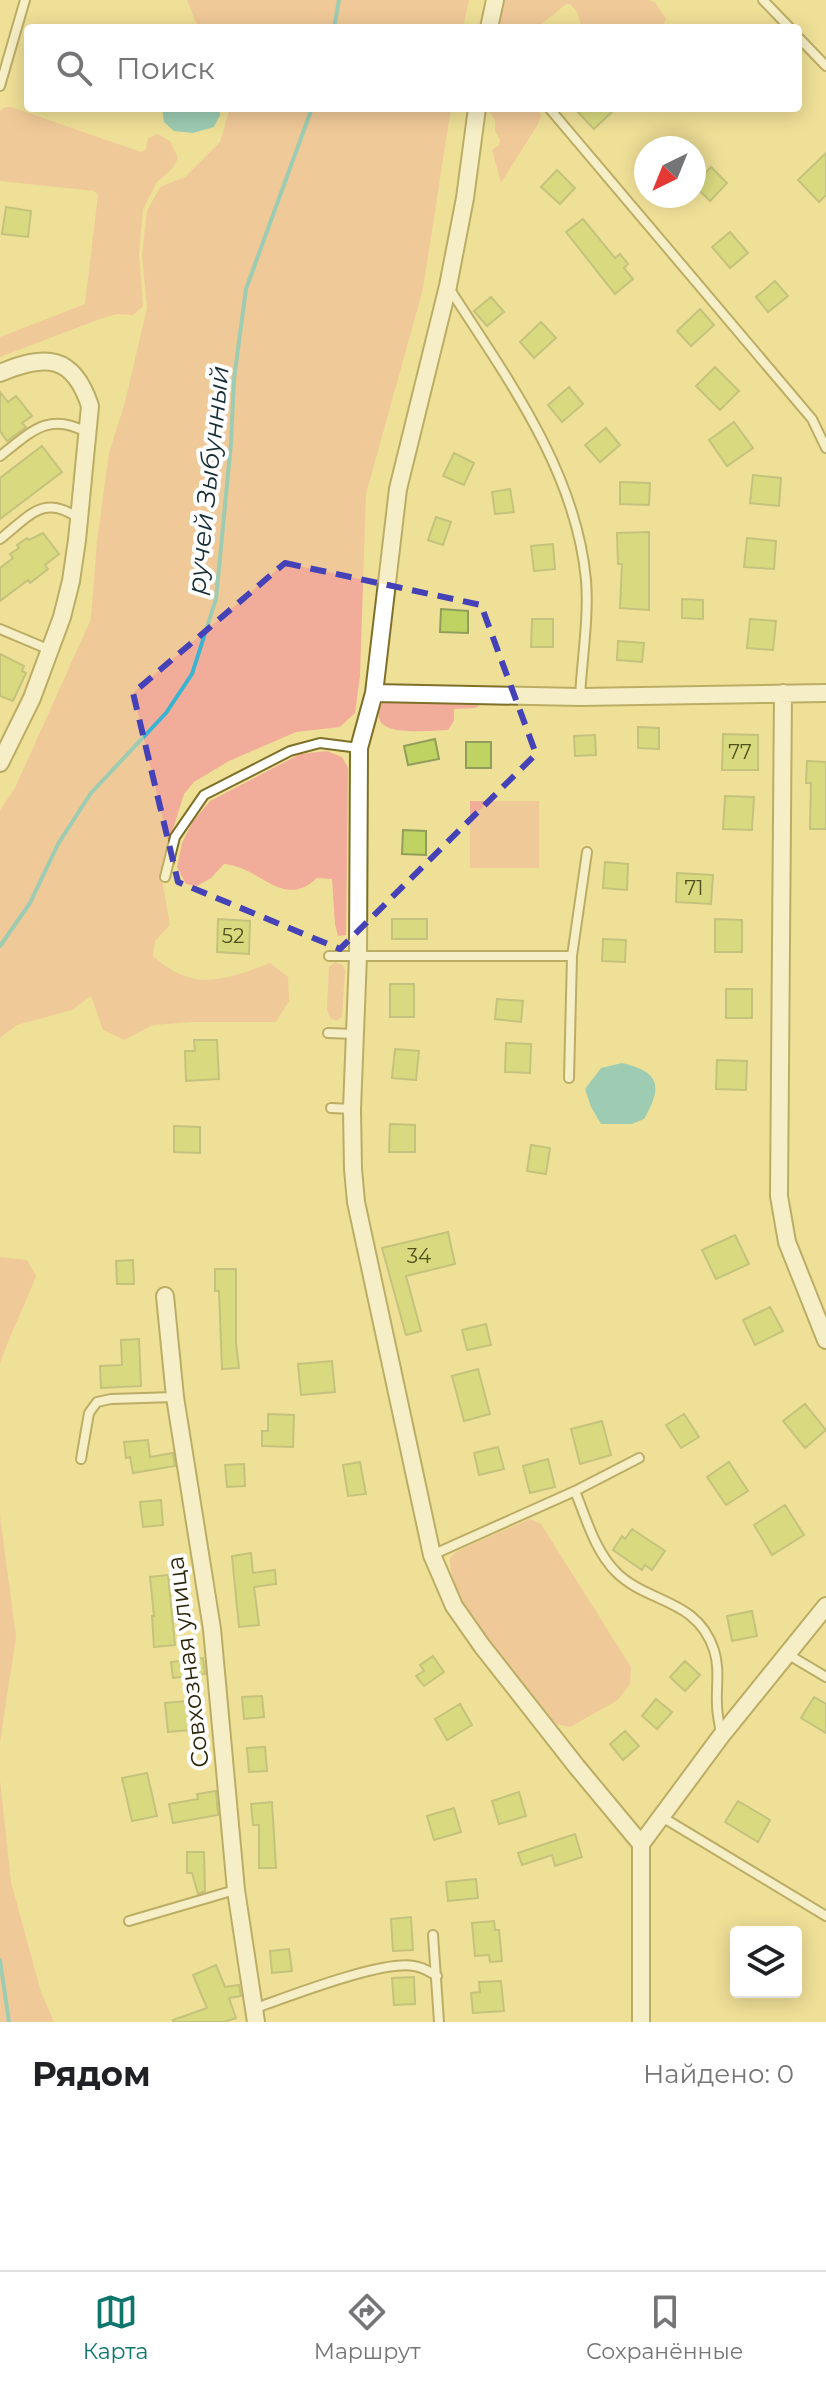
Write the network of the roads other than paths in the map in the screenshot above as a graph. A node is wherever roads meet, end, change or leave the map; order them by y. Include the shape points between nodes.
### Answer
1 (25, 0) edge
2 (495, 0) edge
3 (763, 0) edge
4 (490, 24) edge
5 (786, 24) edge
6 (802, 41) edge
7 (826, 66) edge
8 (0, 83) edge
9 (476, 112) edge
10 (552, 112) edge
11 (448, 286) junction
12 (0, 373) edge
13 (89, 433) junction
14 (826, 448) edge
15 (0, 456) edge
16 (79, 519) junction
17 (0, 539) edge
18 (0, 629) edge
19 (51, 650) junction
20 (374, 693) junction
21 (783, 693) junction
22 (826, 693) edge
23 (580, 697) junction
24 (359, 748) junction
25 (0, 763) edge
26 (587, 852) dead end
27 (165, 877) dead end
28 (329, 956) dead end
29 (358, 956) junction
30 (572, 956) junction
31 (328, 1033) dead end
32 (354, 1034) junction
33 (569, 1078) dead end
34 (331, 1108) dead end
35 (352, 1109) junction
36 (165, 1296) dead end
37 (826, 1340) edge
38 (175, 1397) junction
39 (639, 1458) dead end
40 (81, 1459) dead end
41 (575, 1491) junction
42 (432, 1555) junction
43 (826, 1606) edge
44 (789, 1655) junction
45 (826, 1677) edge
46 (721, 1736) junction
47 (661, 1817) junction
48 (641, 1844) junction
49 (236, 1890) junction
50 (826, 1916) edge
51 (129, 1921) dead end
52 (433, 1935) dead end
53 (437, 1976) junction
54 (256, 2015) edge
55 (439, 2022) edge
56 (641, 2022) edge

1 - 8 lane
2 - 4 street
3 - 5 lane
6 - 7 lane
9 - 11 street
10 - 14 lane via 812,419
11 - 20 street via 398,489
11 - 23 lane via 522,402 578,531 586,582
12 - 13 street via 26,362 50,360 69,370 83,386 90,406
13 - 15 lane via 52,422
13 - 16 street
16 - 17 lane via 50,505
16 - 19 street via 71,581
18 - 19 lane
19 - 25 street
20 - 23 street
20 - 24 street
21 - 22 street
21 - 23 street
21 - 37 street via 779,1196 787,1242
24 - 27 lane via 320,743 290,751 204,795 175,837
24 - 29 street
26 - 30 lane
28 - 29 lane
29 - 30 lane
29 - 32 street
30 - 33 lane
31 - 32 lane
32 - 35 street
34 - 35 lane
35 - 42 street via 356,1202
36 - 38 street, Совхозная улица
38 - 40 lane via 97,1402 89,1413
38 - 49 street, Совхозная улица via 212,1629
39 - 41 lane
41 - 42 lane
41 - 46 lane via 614,1570 642,1591 683,1609 703,1629 719,1680
42 - 48 street via 454,1606 482,1646
43 - 44 street
44 - 45 lane
44 - 46 street
46 - 47 street
47 - 48 street
47 - 50 lane
48 - 56 street
49 - 51 lane
49 - 54 street, Совхозная улица
52 - 53 lane
53 - 54 lane via 412,1965 368,1972
53 - 55 lane

